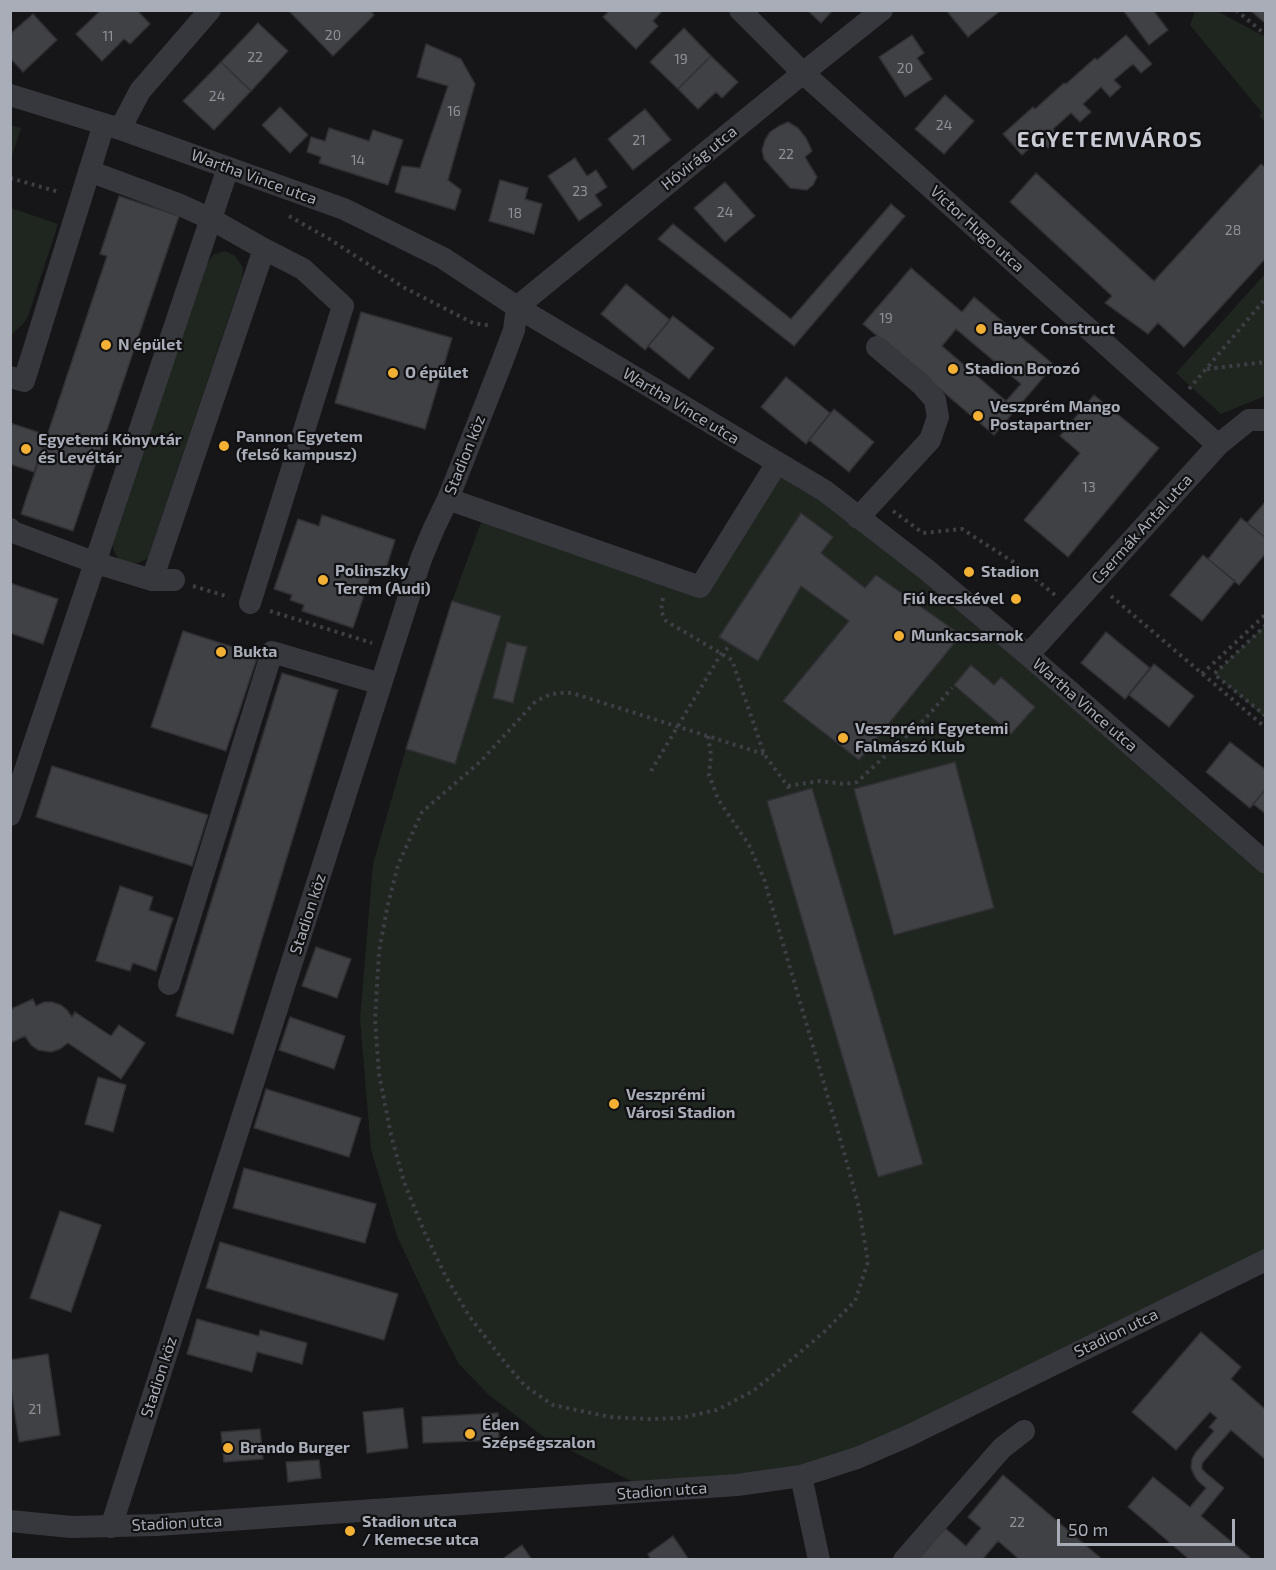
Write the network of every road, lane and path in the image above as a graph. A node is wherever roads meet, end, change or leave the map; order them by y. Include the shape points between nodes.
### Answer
1 (740, 10) edge
2 (882, 10) edge
3 (1236, 10) edge
4 (196, 15) edge
5 (1266, 35) edge
6 (803, 73) junction
7 (10, 95) edge
8 (112, 127) junction
9 (228, 168) junction
10 (89, 171) junction
11 (10, 178) edge
12 (81, 199) junction
13 (287, 214) dead end
14 (211, 219) junction
15 (264, 249) junction
16 (1266, 298) edge
17 (517, 307) junction
18 (514, 330) junction
19 (877, 347) dead end
20 (1266, 362) edge
21 (1206, 369) junction
22 (10, 377) edge
23 (1174, 406) junction
24 (1266, 420) edge
25 (1218, 445) junction
26 (777, 463) junction
27 (875, 498) junction
28 (448, 499) junction
29 (858, 518) junction
30 (10, 529) edge
31 (96, 563) junction
32 (671, 576) junction
33 (163, 580) junction
34 (1104, 591) dead end
35 (250, 603) junction
36 (1071, 608) junction
37 (1266, 614) edge
38 (1266, 625) edge
39 (731, 645) dead end
40 (393, 649) junction
41 (721, 654) junction
42 (1028, 655) junction
43 (1202, 674) junction
44 (381, 684) junction
45 (952, 688) dead end
46 (1266, 716) edge
47 (678, 727) junction
48 (1266, 728) edge
49 (708, 736) junction
50 (764, 754) junction
51 (651, 771) dead end
52 (788, 786) junction
53 (792, 792) dead end
54 (10, 814) edge
55 (1266, 863) edge
56 (169, 984) dead end
57 (1266, 1260) edge
58 (1024, 1431) dead end
59 (801, 1476) junction
60 (10, 1521) edge
61 (111, 1527) junction
62 (819, 1560) edge
63 (904, 1560) edge

1 - 6 street, Victor Hugo utca
2 - 6 street, Hóvirág utca
3 - 5 path
4 - 8 street
6 - 17 street, Hóvirág utca
6 - 23 street, Victor Hugo utca
7 - 8 street, Wartha Vince utca
8 - 9 street, Wartha Vince utca
8 - 10 street
9 - 14 street
9 - 17 street, Wartha Vince utca via 344,209 443,258
10 - 12 street
10 - 14 street
11 - 12 path
12 - 22 street via 24,381
13 - 18 path via 473,324
14 - 15 street
14 - 31 street
15 - 33 street
15 - 35 street via 303,268 343,306
16 - 21 path
17 - 18 street, Stadion köz
17 - 26 street, Wartha Vince utca
18 - 28 street, Stadion köz
19 - 27 street via 922,385 935,400 938,417 930,440
20 - 21 path
21 - 23 path
23 - 25 street, Victor Hugo utca
24 - 25 street, Csermák Antal utca via 1249,420
25 - 36 street, Csermák Antal utca
26 - 29 street, Wartha Vince utca via 825,491
26 - 32 street via 700,587
27 - 29 street
27 - 36 path via 923,533 963,529 1021,567
28 - 32 street
28 - 40 street, Stadion köz via 421,559
29 - 42 street, Wartha Vince utca
30 - 31 street
31 - 33 street
31 - 54 street
32 - 41 path via 661,604 666,621
33 - 35 path
34 - 43 path
35 - 40 path
36 - 42 street, Csermák Antal utca
37 - 43 path
38 - 46 path via 1214,674
39 - 41 path
40 - 44 street, Stadion köz
41 - 47 path
41 - 50 path via 732,660
42 - 55 street, Wartha Vince utca
43 - 48 path
44 - 56 street via 272,652
44 - 61 street, Stadion köz
45 - 52 path via 925,719 856,782 819,781
47 - 49 path
47 - 49 path via 572,693 545,695 534,703 482,761 422,812 398,865 379,951 376,1031 390,1135 404,1182 445,1275 469,1316 525,1386 553,1405 610,1417 680,1418 717,1410 753,1391 855,1301 868,1262 844,1152 764,879 748,845 718,800 709,775
47 - 51 path
49 - 50 path
50 - 52 path
52 - 53 path
57 - 59 street, Stadion utca via 908,1436
58 - 63 street via 1002,1448
59 - 61 street, Stadion utca via 737,1485
59 - 62 street
60 - 61 street, Stadion utca

